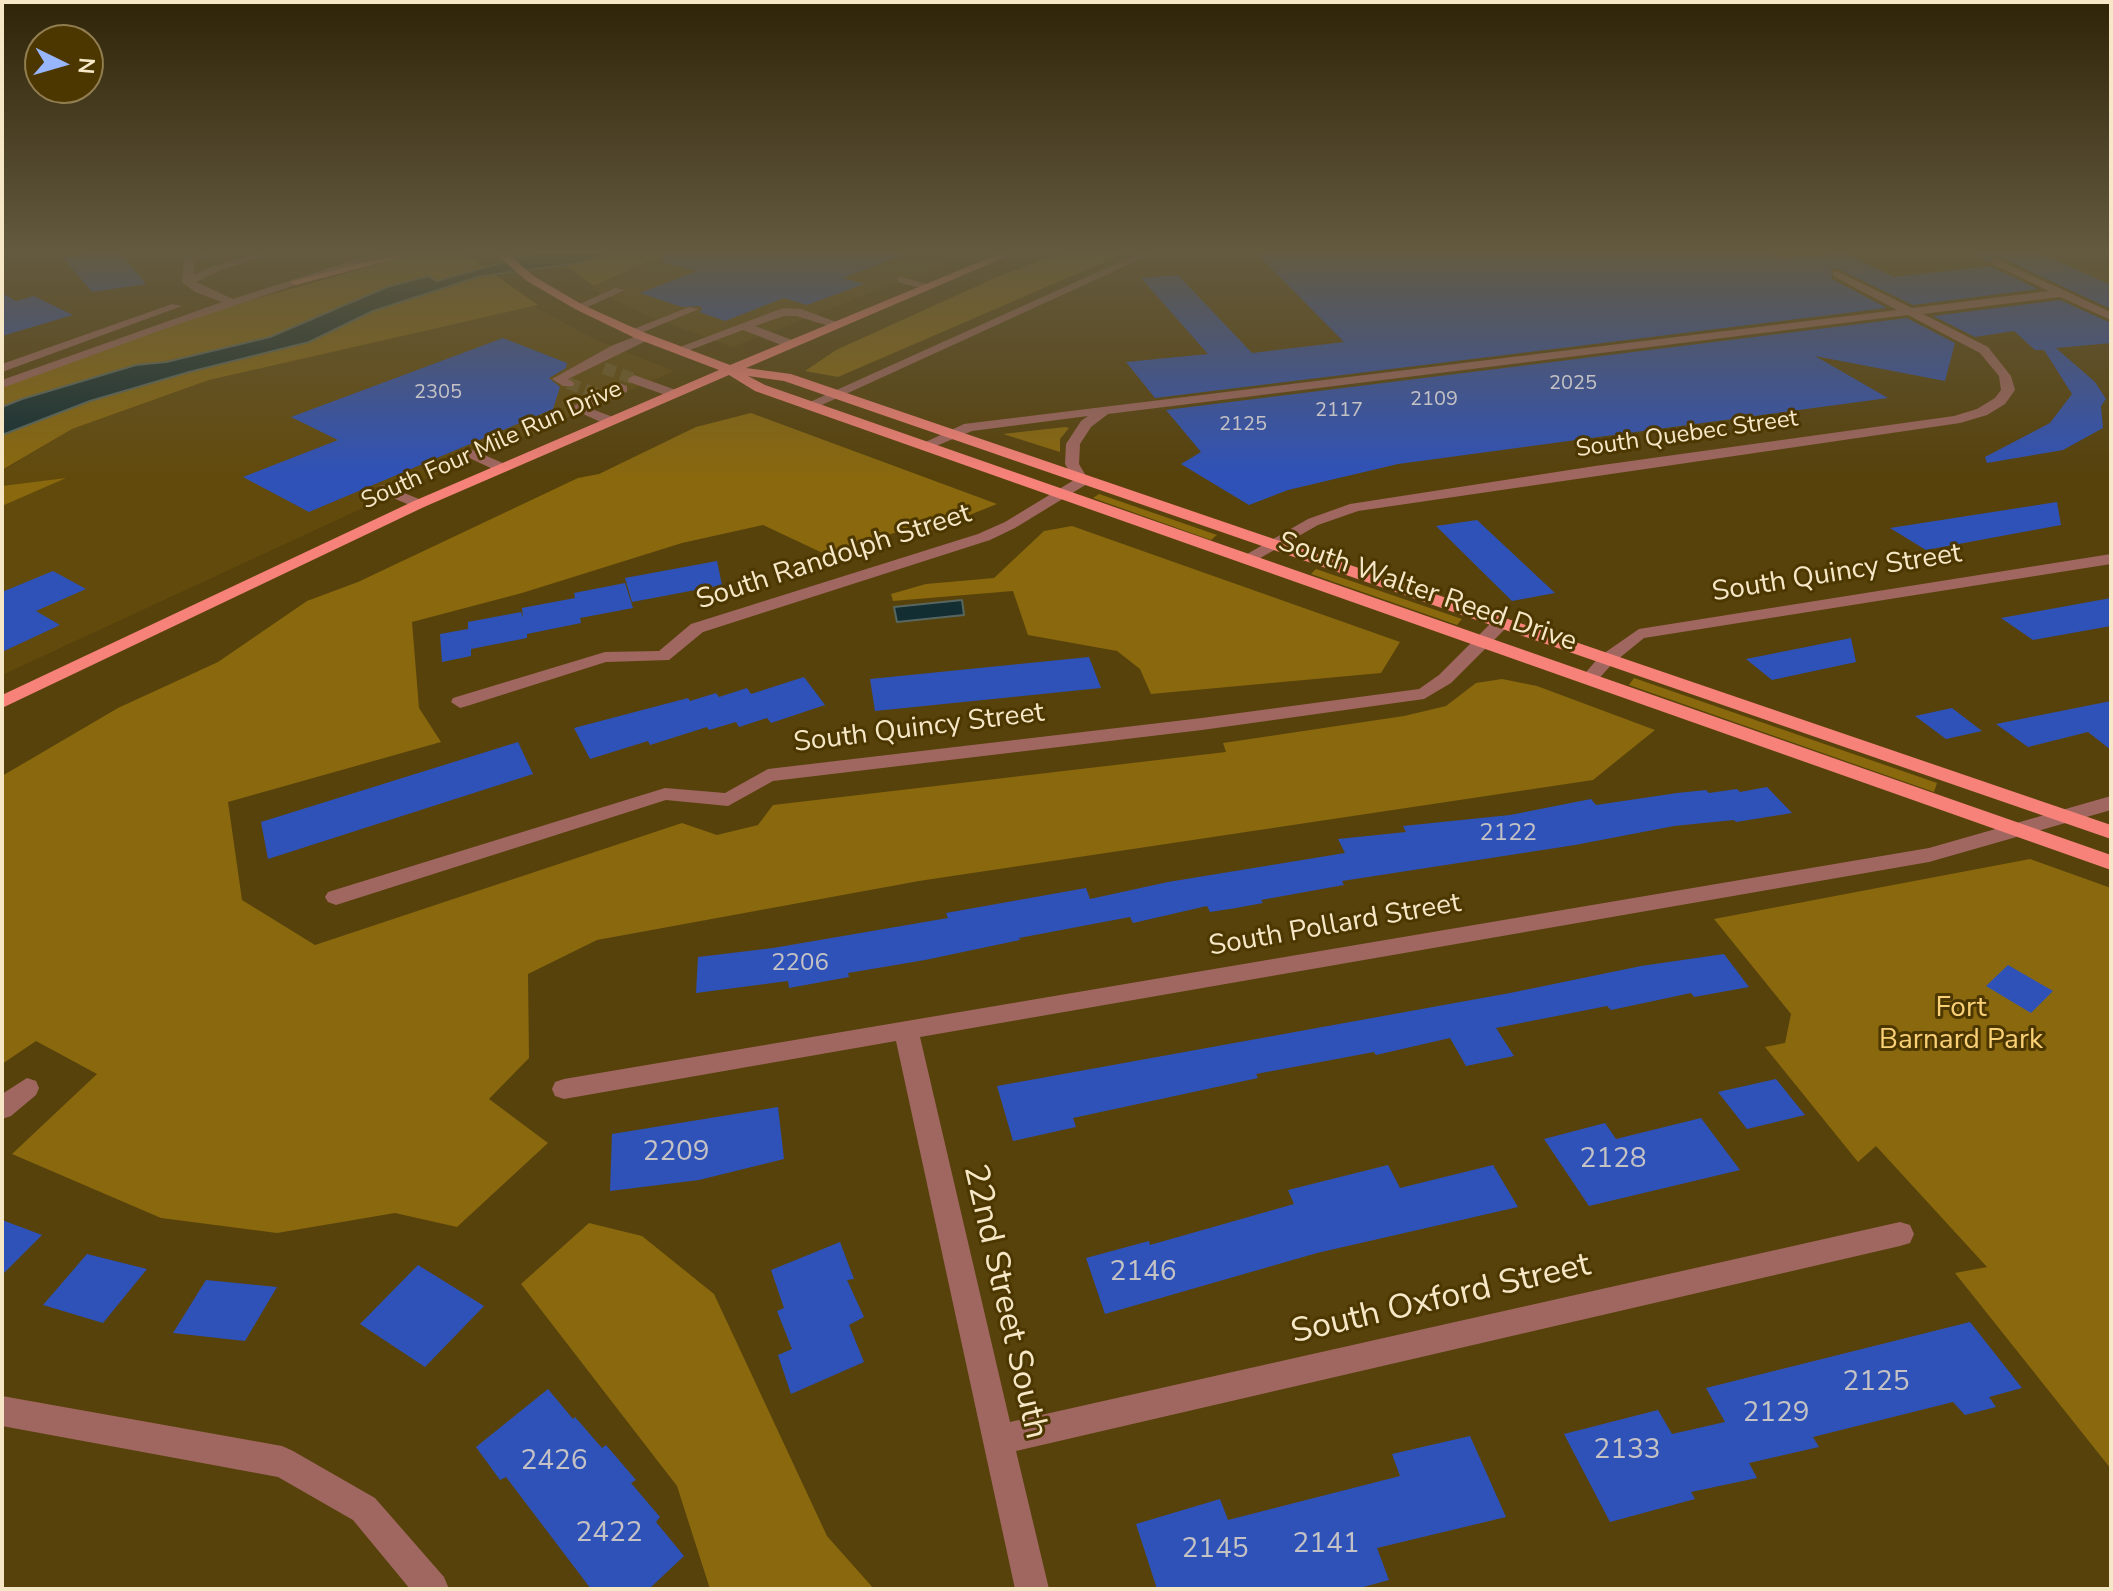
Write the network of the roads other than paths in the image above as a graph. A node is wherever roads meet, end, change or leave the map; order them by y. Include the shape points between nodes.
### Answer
1 (117, 327) edge
2 (161, 327) edge
3 (622, 327) edge
4 (654, 327) edge
5 (745, 327) joint
6 (828, 327) edge
7 (982, 327) edge
8 (1783, 327) edge
9 (1941, 327) edge
10 (638, 335) junction
11 (788, 343) junction
12 (678, 350) junction
13 (2, 368) edge
14 (604, 368) tunnel mouth
15 (587, 369) junction
16 (728, 369) junction
17 (571, 376) dead end
18 (2, 384) edge
19 (671, 393) junction
20 (834, 393) junction
21 (808, 406) junction
22 (1105, 411) junction
23 (608, 420) junction
24 (948, 434) junction
25 (924, 446) junction
26 (468, 452) dead end
27 (500, 467) junction
28 (1082, 481) junction
29 (384, 489) dead end
30 (1060, 494) junction
31 (419, 504) junction
32 (1273, 545) junction
33 (2111, 559) edge
34 (1248, 560) junction
35 (1501, 623) junction
36 (1482, 642) junction
37 (1606, 660) junction
38 (1589, 679) junction
39 (2, 702) edge
40 (460, 702) dead end
41 (2111, 803) edge
42 (2062, 816) junction
43 (2015, 830) junction
44 (2111, 832) edge
45 (2111, 863) edge
46 (336, 897) dead end
47 (906, 1030) junction
48 (27, 1088) dead end
49 (564, 1089) dead end
50 (2, 1109) edge
51 (1900, 1234) dead end
52 (2, 1411) edge
53 (998, 1440) junction
54 (432, 1589) edge
55 (1032, 1589) edge

1 - 13 street
2 - 18 street
3 - 10 main road, South Walter Reed Drive
4 - 10 street
5 - 11 street
5 - 12 street
6 - 11 main road, South Four Mile Run Drive
7 - 20 street
8 - 22 street
9 - 32 street, South Quebec Street via 1990,356 2005,376 2008,390 2000,401 1955,420 1355,507 1313,522
10 - 12 main road, South Walter Reed Drive
10 - 15 street
11 - 16 main road, South Four Mile Run Drive
12 - 16 main road, South Walter Reed Drive
14 - 15 street
15 - 17 street
16 - 19 main road, South Four Mile Run Drive
16 - 20 main road, South Walter Reed Drive via 786,377
16 - 21 main road, South Walter Reed Drive
19 - 23 main road, South Four Mile Run Drive
19 - 23 street via 637,380 577,408
20 - 21 street
20 - 24 main road, South Walter Reed Drive
21 - 25 main road, South Walter Reed Drive
22 - 24 street
22 - 28 street via 1086,424 1073,444 1072,464
23 - 27 main road, South Four Mile Run Drive
24 - 25 street
24 - 28 main road, South Walter Reed Drive
25 - 30 main road, South Walter Reed Drive
26 - 27 street
27 - 31 main road, South Four Mile Run Drive
28 - 30 street, South Randolph Street
28 - 32 main road, South Walter Reed Drive
29 - 31 street
30 - 34 main road, South Walter Reed Drive
30 - 40 street, South Randolph Street via 984,537 697,628 663,656 605,657
31 - 39 main road, South Four Mile Run Drive
32 - 34 street, South Quebec Street
32 - 35 main road, South Walter Reed Drive
33 - 37 street, South Quincy Street via 1639,634
34 - 36 main road, South Walter Reed Drive
35 - 36 street, South Quincy Street
35 - 37 main road, South Walter Reed Drive
36 - 38 main road, South Walter Reed Drive
36 - 46 street, South Quincy Street via 1424,694 768,775 728,800 665,794
37 - 38 street, South Quincy Street
37 - 42 main road, South Walter Reed Drive
38 - 43 main road, South Walter Reed Drive
41 - 42 street, South Pollard Street
42 - 43 street, South Pollard Street
42 - 44 main road, South Walter Reed Drive
43 - 45 main road, South Walter Reed Drive
43 - 47 street, South Pollard Street via 1929,855
47 - 49 street, South Pollard Street
47 - 53 street, 22nd Street South
48 - 50 street
51 - 53 street, South Oxford Street
52 - 54 street via 282,1462 364,1509
53 - 55 street, 22nd Street South

